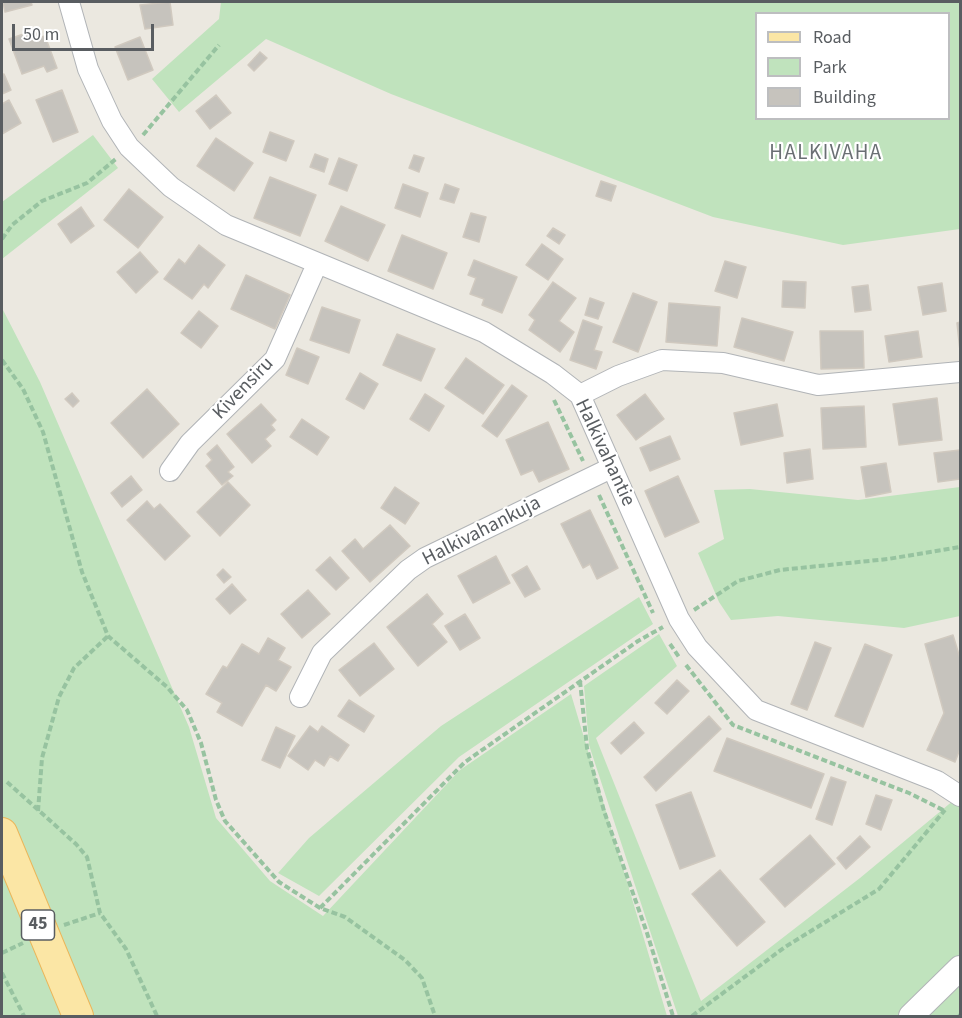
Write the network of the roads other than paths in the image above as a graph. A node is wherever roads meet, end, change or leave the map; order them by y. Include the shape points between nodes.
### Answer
1 (69, 2) edge
2 (317, 264) junction
3 (960, 372) edge
4 (580, 395) junction
5 (611, 468) junction
6 (170, 471) dead end
7 (300, 697) dead end
8 (960, 796) edge
9 (2, 833) edge
10 (960, 968) edge
11 (78, 1017) edge
12 (911, 1017) edge

1 - 2 street, Halkivahantie via 88,69 129,147 171,187 226,225
2 - 4 street, Halkivahantie via 484,332
2 - 6 street, Kivensiru via 275,359 190,443
3 - 4 street via 818,386 723,363 662,360
4 - 5 street, Halkivahantie
5 - 7 street, Halkivahankuja via 425,558 408,570 322,653
5 - 8 street, Halkivahantie via 679,619 697,647 756,710 937,781
9 - 11 main road, 45
10 - 12 street

